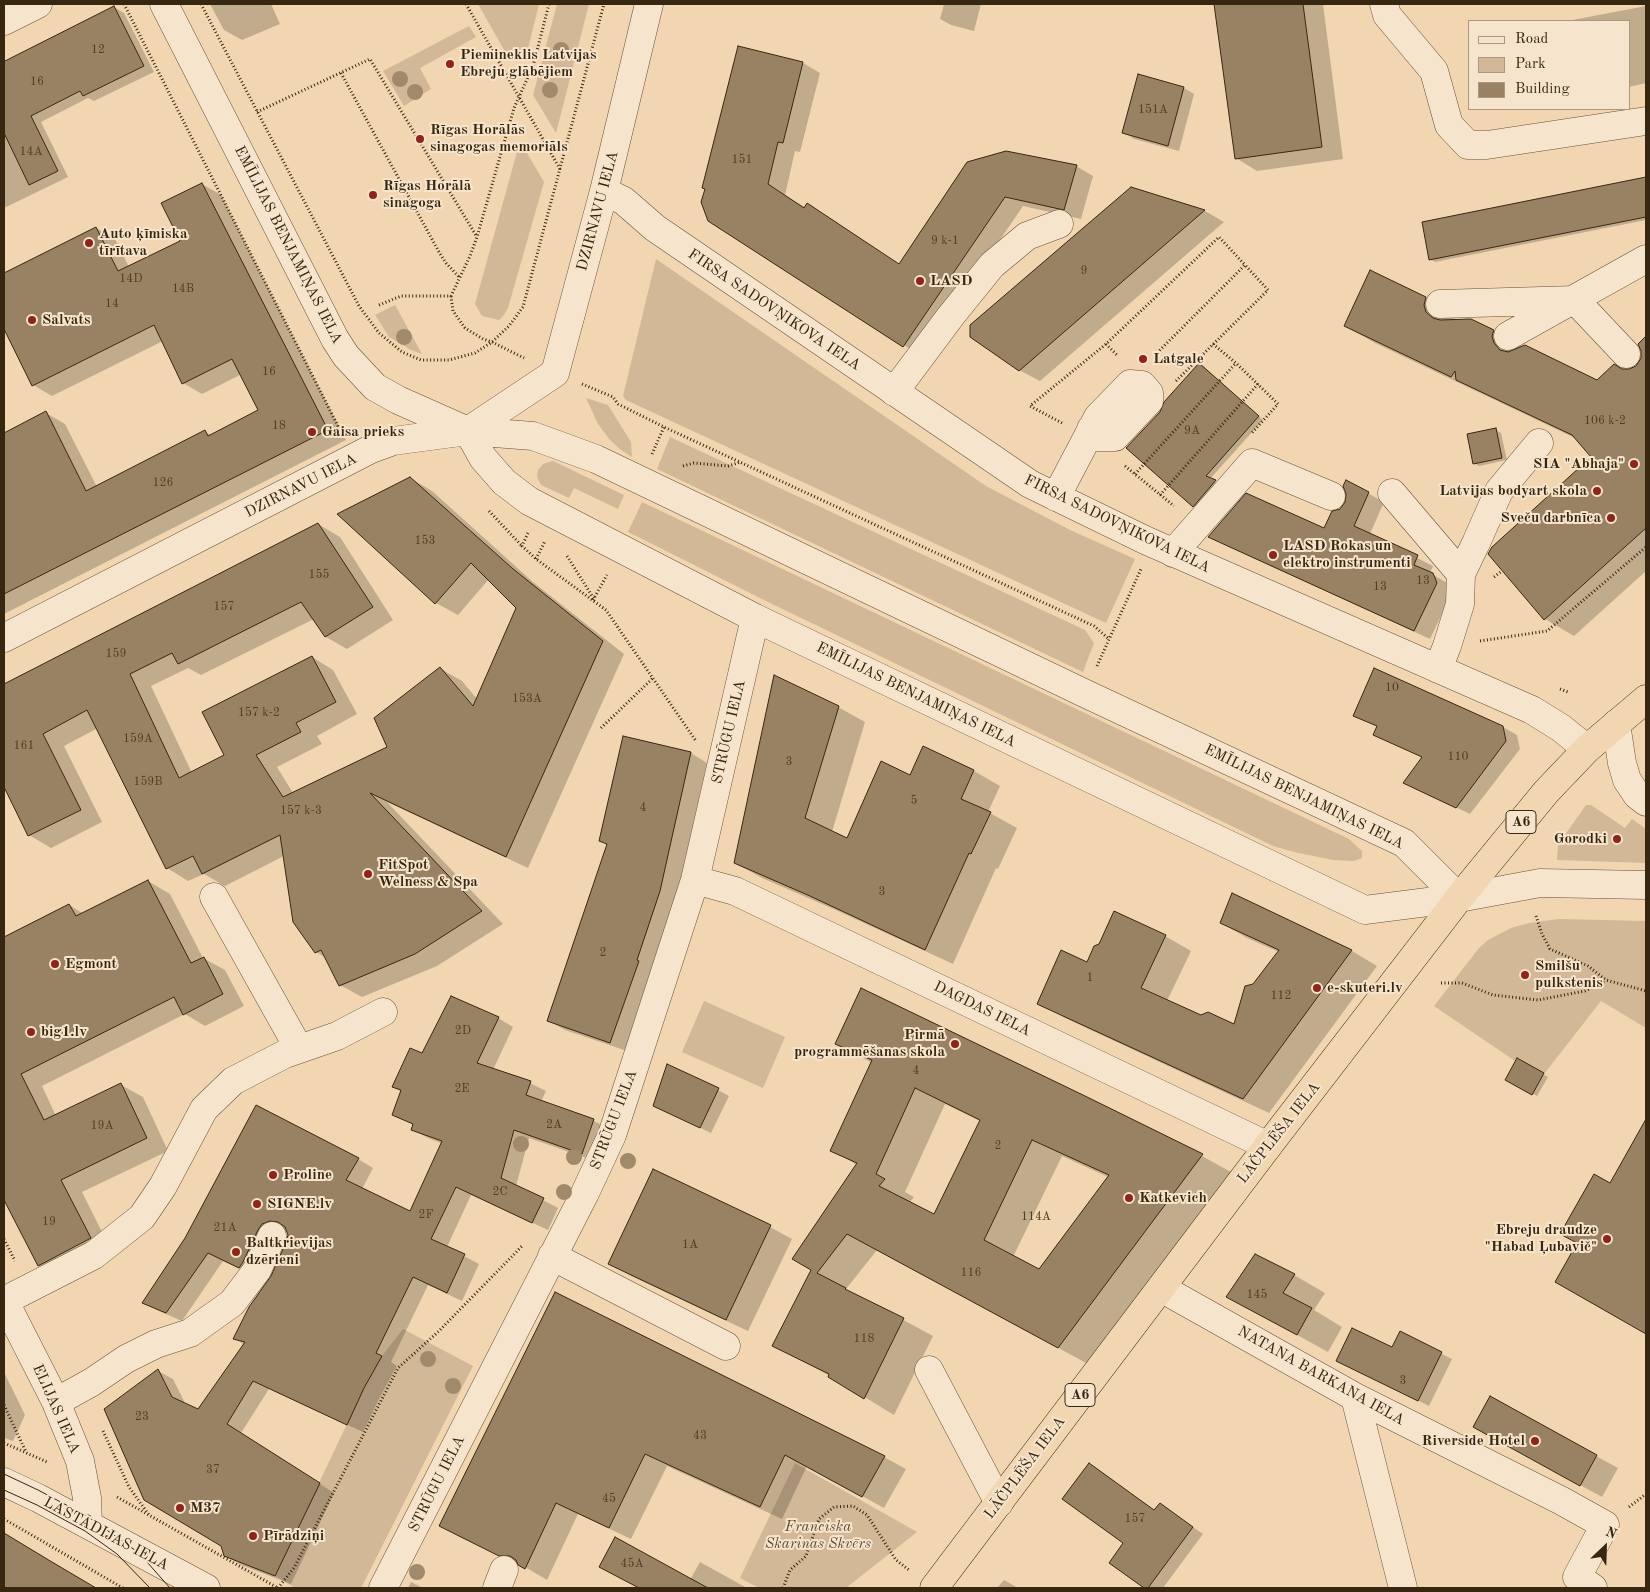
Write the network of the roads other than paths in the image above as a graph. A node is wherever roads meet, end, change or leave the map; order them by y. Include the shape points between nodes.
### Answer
1 (38, 4) edge
2 (164, 4) edge
3 (649, 4) edge
4 (1384, 4) edge
5 (4, 21) edge
6 (1646, 121) edge
7 (604, 191) junction
8 (1059, 224) dead end
9 (1646, 259) edge
10 (1575, 300) junction
11 (1440, 304) dead end
12 (1508, 336) dead end
13 (1626, 354) dead end
14 (894, 392) junction
15 (1139, 393) road end
16 (468, 431) junction
17 (1539, 443) dead end
18 (1392, 493) dead end
19 (1331, 496) dead end
20 (1056, 497) junction
21 (1163, 548) junction
22 (1461, 574) junction
23 (755, 618) junction
24 (4, 638) edge
25 (1442, 657) junction
26 (1646, 699) edge
27 (1616, 724) junction
28 (1587, 749) junction
29 (1646, 802) edge
30 (695, 880) junction
31 (1646, 885) edge
32 (214, 897) dead end
33 (1459, 898) junction
34 (383, 1012) dead end
35 (299, 1049) junction
36 (1268, 1146) junction
37 (272, 1236) dead end
38 (552, 1256) junction
39 (1161, 1288) junction
40 (4, 1301) edge
41 (726, 1346) dead end
42 (928, 1370) dead end
43 (1355, 1397) junction
44 (56, 1402) junction
45 (4, 1482) edge
46 (999, 1503) junction
47 (88, 1524) junction
48 (1577, 1584) edge
49 (206, 1588) edge
50 (383, 1588) edge
51 (934, 1588) edge
52 (1403, 1588) edge

1 - 5 street
2 - 16 street, EMĪLIJAS BENJAMIŅAS IELA via 346,356 375,387
3 - 7 street, DZIRNAVU IELA
4 - 6 street via 1386,15 1434,71 1449,125 1468,145 1487,145
7 - 14 street, FIRSA SADOVŅIKOVA IELA via 624,201 655,228
7 - 16 street, DZIRNAVU IELA via 554,373
8 - 14 street via 1027,236 992,265
9 - 10 street
10 - 11 street
10 - 12 street
10 - 13 street
14 - 20 street, FIRSA SADOVŅIKOVA IELA via 1030,484
15 - 20 street via 1098,417 1098,434
16 - 23 street, EMĪLIJAS BENJAMIŅAS IELA via 483,458 504,482 528,501
16 - 24 street, DZIRNAVU IELA via 393,442 372,449
16 - 33 street, EMĪLIJAS BENJAMIŅAS IELA via 534,436 596,459 1404,843
17 - 22 street via 1499,491
18 - 22 street
19 - 21 street via 1252,464
20 - 21 street, FIRSA SADOVŅIKOVA IELA
21 - 25 street, FIRSA SADOVŅIKOVA IELA
22 - 25 street via 1460,604
23 - 30 street, STRŪGU IELA
23 - 33 street, EMĪLIJAS BENJAMIŅAS IELA via 1365,910
25 - 28 street, FIRSA SADOVŅIKOVA IELA via 1561,728
26 - 27 highway, LĀČPLĒŠA IELA / A6
27 - 28 highway, LĀČPLĒŠA IELA / A6
27 - 29 street via 1626,780
28 - 33 highway, LĀČPLĒŠA IELA / A6 via 1546,792
30 - 36 street, DAGDAS IELA via 735,890
30 - 38 street, STRŪGU IELA via 612,1135
31 - 33 street via 1540,883
32 - 35 street
33 - 36 highway, LĀČPLĒŠA IELA / A6
34 - 35 street via 337,1036
35 - 40 street via 233,1081 204,1109 163,1186 142,1217 94,1255
36 - 39 highway, LĀČPLĒŠA IELA / A6
37 - 44 street via 257,1270 232,1304 190,1333 126,1359
38 - 41 street
38 - 50 street, STRŪGU IELA
39 - 43 street, NATANA BARKANA IELA
39 - 46 highway, LĀČPLĒŠA IELA / A6
40 - 44 street, ELIJAS IELA
42 - 46 street
43 - 48 street, NATANA BARKANA IELA via 1553,1502 1605,1525
43 - 52 street
44 - 47 street, ELIJAS IELA via 80,1461
45 - 47 street, LASTĀDIJAS IELA
46 - 51 highway, LĀČPLĒŠA IELA / A6
47 - 49 street, LASTĀDIJAS IELA

